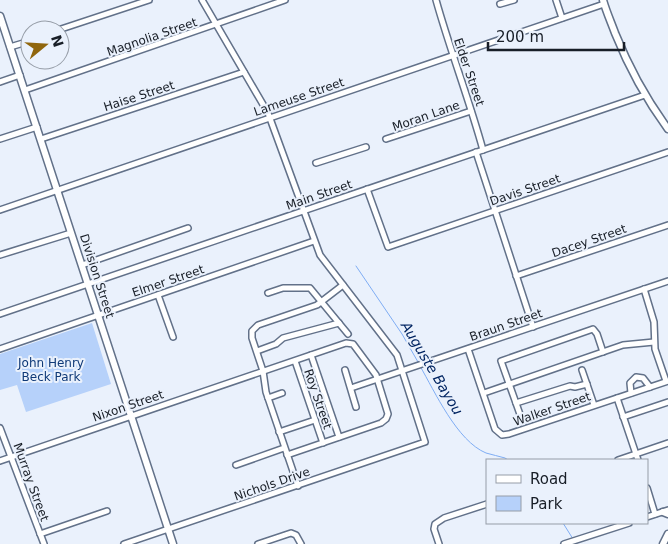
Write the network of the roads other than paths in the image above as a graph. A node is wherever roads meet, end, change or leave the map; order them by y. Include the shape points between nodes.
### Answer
1 (149, 0) edge
2 (202, 0) edge
3 (285, 0) edge
4 (436, 0) edge
5 (514, 0) edge
6 (556, 0) edge
7 (604, 2) edge
8 (500, 4) dead end
9 (0, 16) edge
10 (562, 18) junction
11 (217, 24) junction
12 (70, 26) edge
13 (20, 44) edge
14 (10, 47) junction
15 (452, 56) junction
16 (244, 72) junction
17 (20, 75) junction
18 (0, 82) edge
19 (25, 90) junction
20 (645, 95) junction
21 (471, 111) junction
22 (270, 118) junction
23 (37, 127) junction
24 (668, 129) edge
25 (0, 139) edge
26 (41, 139) junction
27 (386, 140) dead end
28 (366, 146) dead end
29 (483, 150) junction
30 (476, 152) junction
31 (668, 152) edge
32 (316, 163) dead end
33 (367, 189) junction
34 (57, 190) junction
35 (0, 210) edge
36 (304, 210) junction
37 (495, 211) junction
38 (668, 225) edge
39 (188, 228) dead end
40 (71, 233) junction
41 (314, 242) junction
42 (0, 255) edge
43 (82, 265) junction
44 (516, 276) junction
45 (668, 281) edge
46 (88, 284) junction
47 (343, 285) junction
48 (644, 289) junction
49 (268, 293) dead end
50 (158, 295) junction
51 (321, 302) junction
52 (0, 314) edge
53 (98, 316) junction
54 (339, 324) junction
55 (532, 327) junction
56 (348, 334) dead end
57 (173, 337) dead end
58 (654, 342) junction
59 (0, 349) edge
60 (468, 349) junction
61 (257, 351) junction
62 (603, 352) junction
63 (311, 355) junction
64 (295, 361) junction
65 (345, 370) dead end
66 (402, 370) junction
67 (582, 370) dead end
68 (263, 371) junction
69 (377, 379) junction
70 (667, 381) edge
71 (587, 384) junction
72 (509, 385) junction
73 (650, 387) junction
74 (351, 388) junction
75 (282, 393) dead end
76 (484, 393) junction
77 (631, 393) junction
78 (268, 398) junction
79 (617, 398) junction
80 (668, 402) edge
81 (516, 404) junction
82 (594, 405) junction
83 (356, 407) dead end
84 (131, 416) junction
85 (623, 417) junction
86 (315, 420) junction
87 (522, 420) dead end
88 (0, 428) edge
89 (279, 432) junction
90 (339, 437) junction
91 (323, 443) junction
92 (668, 443) edge
93 (284, 448) junction
94 (287, 455) junction
95 (12, 457) junction
96 (637, 457) edge
97 (624, 459) edge
98 (0, 461) edge
99 (236, 465) dead end
100 (298, 486) junction
101 (648, 491) edge
102 (486, 504) edge
103 (107, 511) dead end
104 (666, 512) edge
105 (655, 514) junction
106 (648, 517) edge
107 (626, 524) edge
108 (168, 529) junction
109 (40, 534) junction
110 (668, 534) edge
111 (300, 541) edge
112 (567, 543) edge
113 (44, 544) edge
114 (124, 544) edge
115 (172, 544) edge
116 (258, 544) edge
117 (439, 544) edge
118 (663, 544) edge

1 - 12 street
2 - 11 street
3 - 11 street, Magnolia Street
4 - 15 street, Elder Street
5 - 8 street
6 - 10 street
7 - 10 street, Lameuse Street
7 - 20 main road via 629,65
9 - 14 main road, Division Street
10 - 15 street, Lameuse Street
11 - 16 street
11 - 19 street, Magnolia Street
13 - 14 street
14 - 17 main road, Division Street
15 - 21 street, Elder Street
15 - 22 street, Lameuse Street
16 - 22 street
16 - 26 street, Haise Street
17 - 18 street
17 - 19 main road, Division Street
19 - 23 main road, Division Street
20 - 24 main road
20 - 29 street, Main Street
21 - 27 street, Moran Lane
21 - 29 street, Elder Street
22 - 34 street, Lameuse Street
22 - 36 street
23 - 25 street
23 - 26 main road, Division Street
26 - 34 main road, Division Street
28 - 32 street
29 - 30 street, Main Street
30 - 33 street, Main Street
30 - 37 street
31 - 37 street, Davis Street
33 - 36 street, Main Street
33 - 37 street, Davis Street via 388,247
34 - 35 street, Lameuse Street
34 - 40 main road, Division Street
36 - 41 street
36 - 46 street, Main Street
37 - 44 street
38 - 44 street, Dacey Street
39 - 43 street
40 - 42 street
40 - 43 main road, Division Street
41 - 47 street
41 - 50 street, Elmer Street
43 - 46 main road, Division Street
44 - 55 street
45 - 48 street, Braun Street
46 - 52 street, Main Street
46 - 53 main road, Division Street
47 - 51 street
47 - 66 street via 394,351
48 - 55 street, Braun Street
48 - 58 street via 654,322
49 - 51 street via 283,288 307,287
50 - 53 street, Elmer Street
50 - 57 street
51 - 54 street
51 - 61 street via 258,325 252,331
53 - 59 street, Elmer Street
53 - 84 main road, Division Street
54 - 56 street
54 - 61 street via 283,338
55 - 60 street, Braun Street
58 - 62 street via 630,344
58 - 70 street
60 - 66 street, Braun Street
60 - 76 street, Walker Street
61 - 68 street
62 - 72 street
62 - 72 street via 595,331 590,330 501,361
63 - 64 street, Nixon Street
63 - 69 street, Nixon Street via 351,343
63 - 90 street
64 - 68 street, Nixon Street
64 - 86 street, Roy Street
65 - 74 street
66 - 69 street, Braun Street
66 - 100 street, Nichols Drive via 425,442
67 - 71 street
68 - 78 street
68 - 84 street, Nixon Street
69 - 74 street, Braun Street
69 - 90 street via 388,414 386,419
70 - 73 street, Walker Street
71 - 81 street via 570,386
71 - 82 street
72 - 76 street
72 - 81 street
73 - 77 street, Walker Street
73 - 77 street via 643,378 636,377 630,384
74 - 83 street
75 - 78 street
76 - 82 street, Walker Street via 495,429 505,435
77 - 79 street, Walker Street
78 - 89 street
79 - 82 street, Walker Street
79 - 85 street
80 - 85 street
81 - 87 street
84 - 95 street, Nixon Street
84 - 108 main road, Division Street
85 - 96 street
86 - 89 street
86 - 91 street, Roy Street
88 - 95 street, Murray Street
89 - 93 street
90 - 91 street
91 - 94 street
92 - 96 street
93 - 94 street
93 - 99 street
94 - 100 street
95 - 98 street, Nixon Street
95 - 109 street, Murray Street
96 - 97 street
100 - 108 street, Nichols Drive
101 - 105 street
102 - 117 street via 438,522 434,526
103 - 109 street
104 - 105 street
105 - 106 street
107 - 112 street
108 - 114 street, Nichols Drive
108 - 115 main road, Division Street
109 - 113 street, Murray Street
110 - 118 main road
111 - 116 street via 291,533

